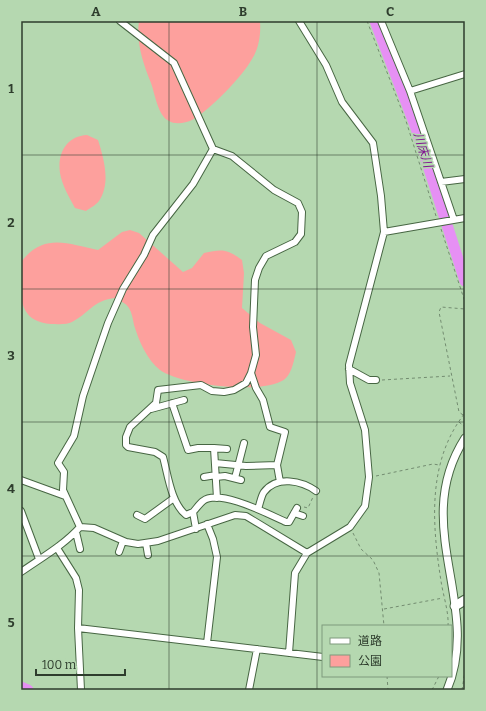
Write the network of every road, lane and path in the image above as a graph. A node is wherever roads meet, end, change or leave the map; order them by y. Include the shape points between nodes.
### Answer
1 (120, 21) edge
2 (299, 21) edge
3 (367, 21) edge
4 (381, 21) edge
5 (465, 74) edge
6 (410, 91) junction
7 (213, 149) junction
8 (465, 179) edge
9 (441, 182) junction
10 (465, 218) edge
11 (454, 220) junction
12 (438, 223) junction
13 (384, 232) junction
14 (465, 302) edge
15 (465, 309) edge
16 (349, 369) junction
17 (251, 374) junction
18 (451, 376) junction
19 (376, 380) joint
20 (184, 400) dead end
21 (172, 403) junction
22 (148, 410) junction
23 (464, 415) dead end
24 (459, 422) dead end
25 (465, 427) edge
26 (465, 438) edge
27 (244, 443) dead end
28 (214, 448) junction
29 (227, 449) dead end
30 (215, 463) junction
31 (277, 465) junction
32 (439, 465) dead end
33 (238, 466) junction
34 (216, 476) junction
35 (204, 477) dead end
36 (370, 477) junction
37 (21, 480) edge
38 (280, 482) junction
39 (316, 491) joint
40 (66, 496) junction
41 (174, 498) junction
42 (217, 498) junction
43 (258, 509) junction
44 (295, 510) junction
45 (21, 511) edge
46 (192, 512) junction
47 (137, 515) dead end
48 (303, 516) dead end
49 (207, 524) junction
50 (80, 527) junction
51 (350, 527) junction
52 (196, 529) junction
53 (76, 532) junction
54 (123, 541) junction
55 (146, 543) junction
56 (57, 548) junction
57 (80, 549) dead end
58 (119, 552) dead end
59 (307, 553) junction
60 (148, 555) dead end
61 (40, 559) junction
62 (21, 572) edge
63 (443, 598) dead end
64 (465, 600) edge
65 (465, 604) edge
66 (456, 606) junction
67 (383, 610) junction
68 (384, 625) edge
69 (78, 628) junction
70 (207, 643) junction
71 (257, 649) junction
72 (288, 653) junction
73 (322, 656) edge
74 (465, 671) edge
75 (452, 675) edge
76 (387, 677) edge
77 (438, 677) edge
78 (451, 677) edge
79 (81, 690) edge
80 (249, 690) edge
81 (388, 690) edge
82 (432, 690) edge
83 (447, 690) edge
84 (462, 690) edge

1 - 7 street via 174,64
2 - 13 street via 326,65 342,102 373,143
3 - 12 path via 406,121
4 - 6 street
5 - 6 street
6 - 9 street
7 - 17 street via 232,156 274,190 298,203 302,212 301,234 295,242 266,256 255,280 253,327 256,355
7 - 40 street via 193,184 153,235 123,289 108,323 83,396 74,436 58,463 64,472 63,490
8 - 9 street
9 - 11 street
10 - 11 street
11 - 12 street
12 - 13 street
12 - 14 path
13 - 16 street
15 - 18 path via 441,308 439,312
16 - 19 street via 369,380
16 - 36 street via 350,383 365,430
17 - 22 street via 246,383 224,392 212,391 201,385 158,390 156,403
17 - 31 street via 263,400 270,427 285,432
18 - 19 path
18 - 23 path via 459,412
20 - 21 street
21 - 22 street
21 - 28 street via 188,450
22 - 41 street via 130,427 126,445 155,452 163,457
24 - 25 path
26 - 66 main road via 450,469 443,508 445,550
27 - 33 street
28 - 29 street
28 - 30 street
30 - 33 street
30 - 34 street
31 - 33 street
31 - 38 street
32 - 36 path via 433,464
33 - 34 street via 238,479
34 - 35 street
34 - 42 street
36 - 51 street via 365,506
37 - 40 street
38 - 39 street via 289,481
38 - 43 street via 264,492
39 - 44 path via 308,508 299,505
40 - 50 street
41 - 46 street via 182,512 186,515
41 - 47 street via 145,519
42 - 43 street via 243,502
42 - 46 street via 204,500
43 - 44 street via 286,522 289,522
44 - 48 street
45 - 61 street
46 - 52 street
49 - 52 street
49 - 59 street via 235,514 246,516
49 - 70 street via 217,557
50 - 53 street
50 - 54 street via 94,528
51 - 59 street
51 - 67 path via 361,549 373,560 379,573
52 - 55 street
53 - 56 street
53 - 57 street
54 - 55 street
54 - 58 street
55 - 60 street
56 - 61 street
56 - 69 street via 78,584
59 - 72 street via 296,573
61 - 62 street
63 - 67 path
64 - 66 highway
65 - 66 highway
66 - 75 main road via 457,646
67 - 68 path
69 - 70 street
69 - 79 street
70 - 71 street
71 - 72 street
71 - 80 street
72 - 73 street
74 - 84 path
76 - 81 path
77 - 82 path
78 - 83 main road

